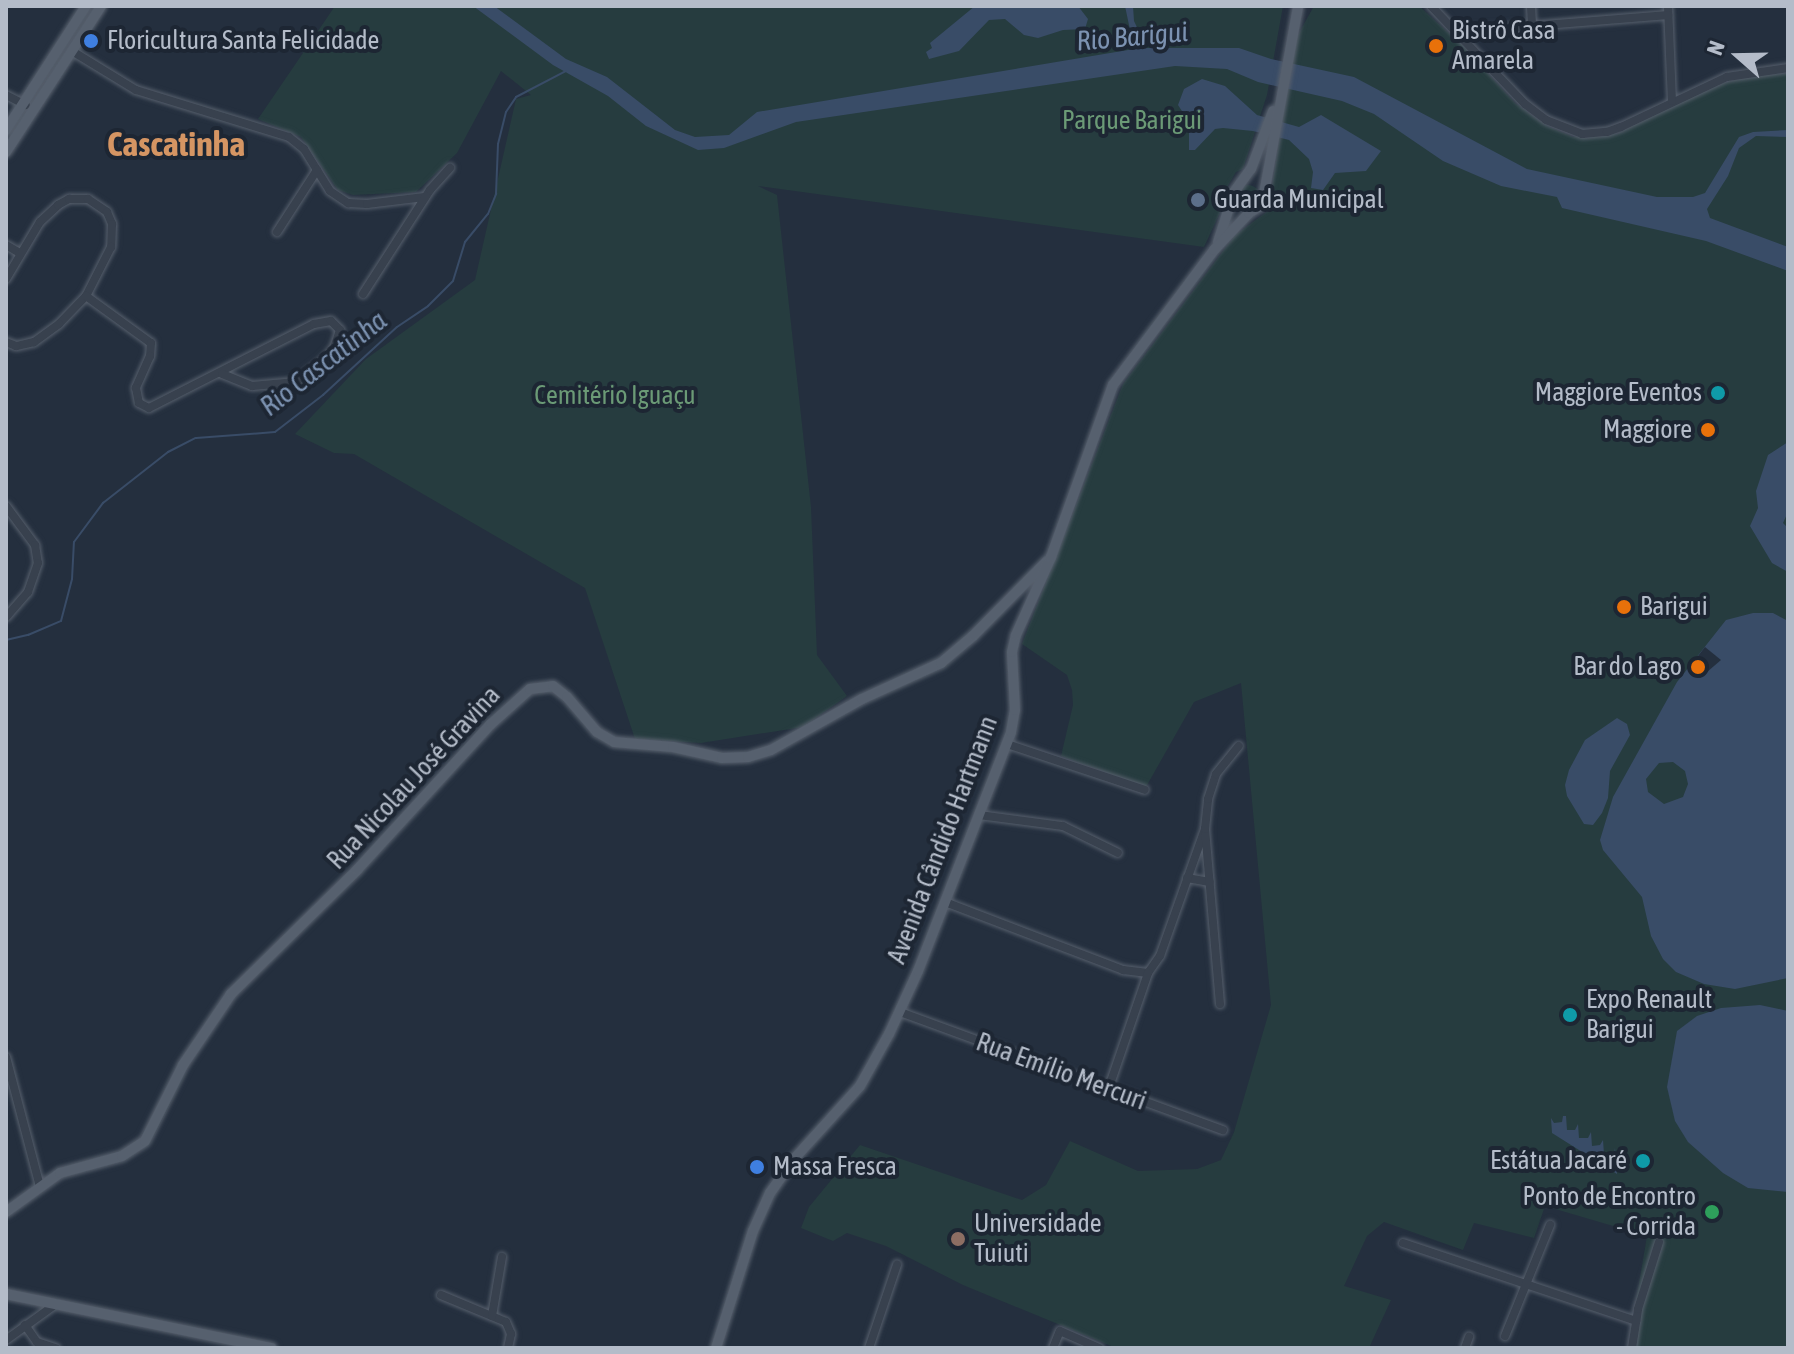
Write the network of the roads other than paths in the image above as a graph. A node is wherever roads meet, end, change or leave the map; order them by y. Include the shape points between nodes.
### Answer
1 (86, 6) edge
2 (101, 6) edge
3 (1298, 6) edge
4 (1431, 6) edge
5 (1531, 6) edge
6 (1668, 11) edge
7 (1532, 26) junction
8 (1458, 32) junction
9 (72, 51) junction
10 (1788, 68) edge
11 (6, 95) edge
12 (1672, 101) junction
13 (23, 103) junction
14 (33, 110) junction
15 (6, 130) edge
16 (1267, 142) junction
17 (6, 152) edge
18 (450, 168) dead end
19 (317, 170) junction
20 (1243, 182) junction
21 (1264, 195) junction
22 (425, 197) junction
23 (1233, 201) junction
24 (1249, 213) junction
25 (277, 232) dead end
26 (6, 245) edge
27 (1214, 250) junction
28 (20, 253) junction
29 (6, 279) edge
30 (363, 294) dead end
31 (86, 296) junction
32 (6, 342) edge
33 (222, 374) junction
34 (6, 506) edge
35 (1051, 557) junction
36 (6, 617) edge
37 (1007, 744) junction
38 (1239, 746) dead end
39 (1145, 790) dead end
40 (979, 815) junction
41 (1205, 829) junction
42 (1118, 853) dead end
43 (1187, 878) junction
44 (1210, 882) junction
45 (945, 902) junction
46 (1148, 973) junction
47 (1220, 1004) dead end
48 (900, 1012) junction
49 (6, 1057) edge
50 (1108, 1090) junction
51 (1223, 1130) dead end
52 (40, 1187) junction
53 (6, 1212) edge
54 (1550, 1225) dead end
55 (1659, 1242) dead end
56 (1403, 1243) dead end
57 (502, 1257) dead end
58 (897, 1265) dead end
59 (1525, 1285) junction
60 (6, 1294) edge
61 (441, 1295) dead end
62 (56, 1304) junction
63 (492, 1316) junction
64 (1636, 1321) junction
65 (25, 1325) junction
66 (1505, 1336) dead end
67 (1469, 1337) dead end
68 (6, 1340) edge
69 (56, 1348) edge
70 (272, 1348) edge
71 (508, 1348) edge
72 (716, 1348) edge
73 (869, 1348) edge
74 (1053, 1348) edge
75 (1099, 1348) edge
76 (1465, 1348) edge
77 (1632, 1348) edge

1 - 13 main road
2 - 9 main road
3 - 16 main road
4 - 8 street
5 - 7 street
6 - 7 street
6 - 12 street
7 - 8 street
8 - 12 street via 1525,104 1570,130 1607,132
9 - 14 main road
9 - 19 street via 136,90 280,133 304,149
10 - 12 street via 1727,77
11 - 13 street
13 - 14 street
13 - 15 main road
14 - 17 main road
16 - 20 main road
16 - 21 main road
18 - 22 street
19 - 22 street via 330,191 348,203
19 - 25 street
20 - 21 main road via 1257,184
20 - 23 main road
21 - 24 main road via 1262,205
22 - 30 street
23 - 24 main road
23 - 27 main road, Avenida Cândido Hartmann
24 - 27 main road, Avenida Cândido Hartmann
26 - 28 street
27 - 35 main road, Avenida Cândido Hartmann via 1117,378
28 - 29 street
28 - 31 street via 58,205 79,197 99,204 113,235
31 - 32 street via 34,342
31 - 33 street via 151,343 136,388 143,406 155,406
33 - 33 street via 252,386 296,382 329,354 340,330 331,321 314,324
34 - 36 street via 35,545 38,563 28,592
35 - 37 main road, Avenida Cândido Hartmann via 1013,644 1015,710
35 - 52 main road, Rua Nicolau José Gravina via 941,663 748,757 614,742 597,732 553,686 530,689 231,994 188,1056 145,1141 129,1153 70,1169
37 - 39 street
37 - 40 main road, Avenida Cândido Hartmann
38 - 41 street via 1216,774
40 - 42 street via 1063,826
40 - 45 main road, Avenida Cândido Hartmann
41 - 43 street
41 - 44 street
43 - 44 street
43 - 46 street via 1160,956
44 - 47 street
45 - 46 street via 1123,970
45 - 48 main road, Avenida Cândido Hartmann
46 - 50 street
48 - 50 street, Rua Emílio Mercuri
48 - 72 main road, Avenida Cândido Hartmann via 855,1093 770,1193
49 - 52 street
50 - 51 street, Rua Emílio Mercuri
52 - 53 main road, Rua Nicolau José Gravina
54 - 59 street
55 - 64 street
56 - 59 street
57 - 63 street
58 - 73 street
59 - 64 street
59 - 66 street
60 - 62 main road
61 - 63 street
62 - 65 street
62 - 70 main road
63 - 71 street via 510,1327
64 - 77 street
65 - 68 street
65 - 69 street via 37,1342
67 - 76 street
74 - 75 street via 1060,1331

